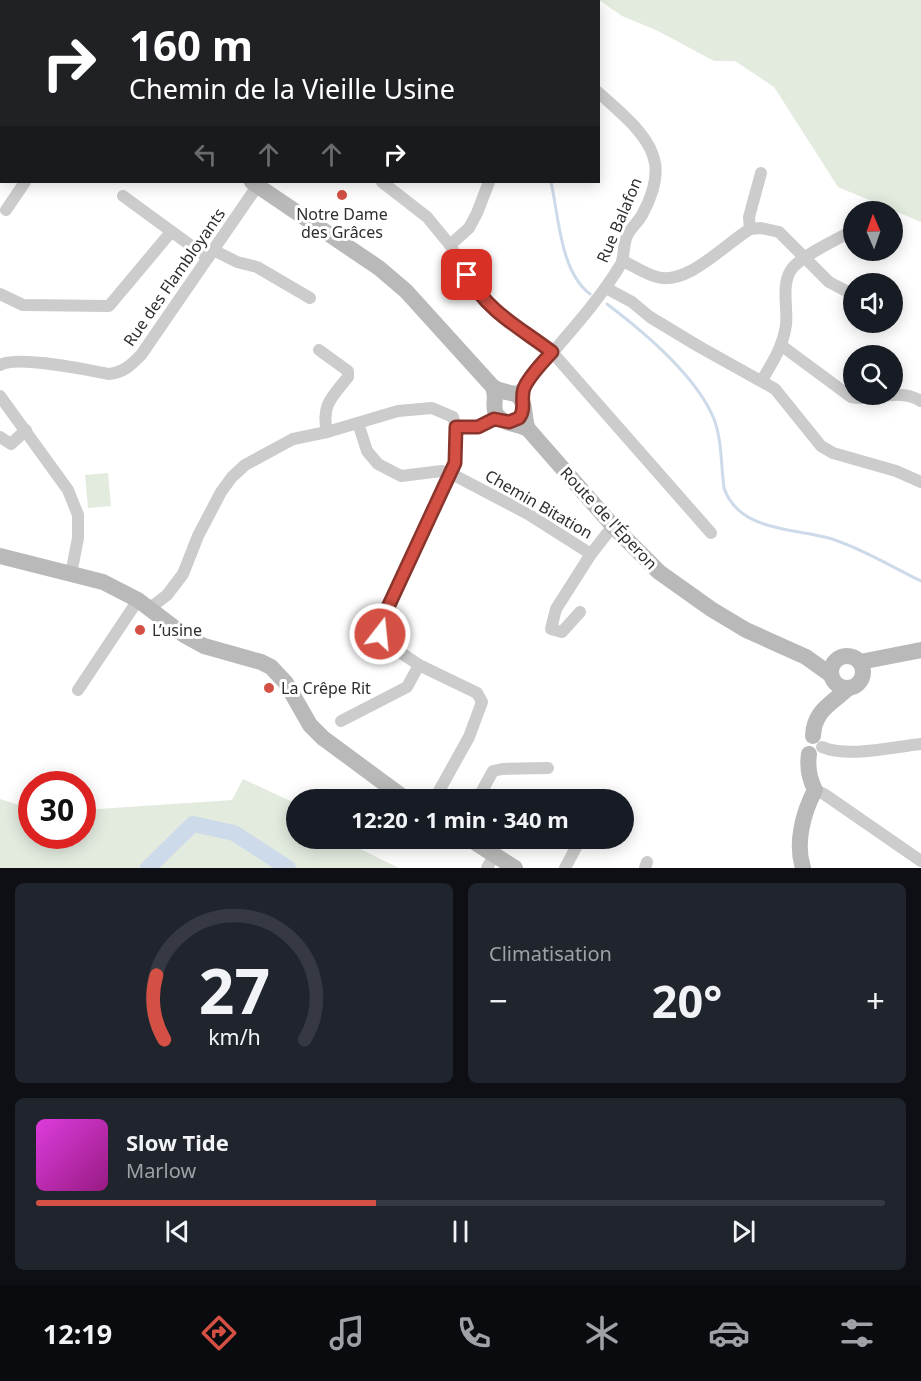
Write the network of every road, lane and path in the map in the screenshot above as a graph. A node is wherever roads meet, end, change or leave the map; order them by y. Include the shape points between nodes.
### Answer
1 (600, 94) edge
2 (761, 173) dead end
3 (24, 183) edge
4 (255, 183) edge
5 (387, 183) edge
6 (489, 183) edge
7 (123, 196) dead end
8 (6, 210) dead end
9 (750, 229) junction
10 (171, 232) junction
11 (843, 236) edge
12 (450, 245) junction
13 (211, 254) junction
14 (806, 258) junction
15 (623, 261) junction
16 (606, 288) junction
17 (843, 289) edge
18 (0, 294) edge
19 (310, 298) dead end
20 (782, 346) junction
21 (319, 350) dead end
22 (552, 352) junction
23 (0, 365) edge
24 (762, 380) junction
25 (0, 396) edge
26 (921, 401) edge
27 (508, 406) junction
28 (358, 423) junction
29 (456, 427) junction
30 (26, 429) junction
31 (327, 432) junction
32 (0, 437) edge
33 (450, 473) junction
34 (921, 482) edge
35 (613, 526) junction
36 (711, 532) dead end
37 (591, 554) junction
38 (0, 556) edge
39 (71, 574) junction
40 (144, 604) junction
41 (580, 612) dead end
42 (921, 650) edge
43 (921, 657) edge
44 (419, 665) junction
45 (861, 669) junction
46 (837, 677) junction
47 (78, 690) dead end
48 (342, 721) dead end
49 (921, 744) edge
50 (814, 745) junction
51 (548, 768) dead end
52 (392, 789) edge
53 (440, 789) edge
54 (483, 789) edge
55 (814, 790) junction
56 (479, 849) edge
57 (575, 849) edge
58 (491, 861) edge
59 (921, 861) edge
60 (514, 868) edge
61 (565, 868) edge
62 (803, 868) edge

1 - 15 street, Rue Balafon via 640,133 655,162 652,191 642,216 623,245
2 - 9 street via 749,217
3 - 8 street
4 - 13 street, Rue des Flambloyants
4 - 27 main road, Route de l'Éperon via 367,258 406,291
5 - 12 street via 427,218
6 - 12 street via 469,228
7 - 10 street
9 - 14 street via 779,232
9 - 15 street via 698,267 677,277 655,277
10 - 13 street
10 - 18 street via 109,306 23,305
11 - 14 street
12 - 22 street via 486,303
13 - 19 street via 257,267
13 - 23 street, Rue des Flambloyants via 141,355 120,373 28,362
14 - 17 street via 829,282
14 - 20 street via 790,271
15 - 16 street, Rue Balafon
16 - 22 street, Rue Balafon
16 - 24 street via 698,346
20 - 24 street
20 - 26 street via 851,397 904,394
21 - 31 street via 348,371 348,378 324,413
22 - 27 street, Rue Balafon
22 - 36 street
24 - 34 street via 784,399 821,446
25 - 30 street
27 - 29 street via 478,427
27 - 35 main road, Route de l'Éperon
28 - 29 street via 398,411 432,408 453,417
28 - 31 street
28 - 33 street, Chemin Bitation via 367,451 378,464 402,476
29 - 33 street via 455,463
30 - 32 street via 11,444
30 - 39 street via 69,490 78,515
31 - 40 street via 293,440 245,465 232,477 214,504 183,574 167,595
33 - 37 street, Chemin Bitation via 528,514
33 - 44 street via 382,620 380,634
35 - 37 street
35 - 46 main road, Route de l'Éperon via 680,587 746,630
37 - 41 street via 556,609 551,629 562,632
38 - 39 main road
39 - 40 main road via 103,582
40 - 47 street
40 - 52 main road via 204,646 271,667 286,683 310,725
42 - 45 main road
43 - 45 main road
44 - 48 street via 407,687
44 - 53 street via 470,687 482,702 469,737
45 - 46 main road via 859,683
45 - 46 main road, Route de l'Éperon via 848,656
46 - 50 main road via 826,707 814,723
49 - 50 street via 847,753
50 - 55 main road via 807,765
51 - 54 street via 493,771
55 - 59 street
55 - 62 main road via 803,817
56 - 58 main road
57 - 61 street
58 - 60 main road

